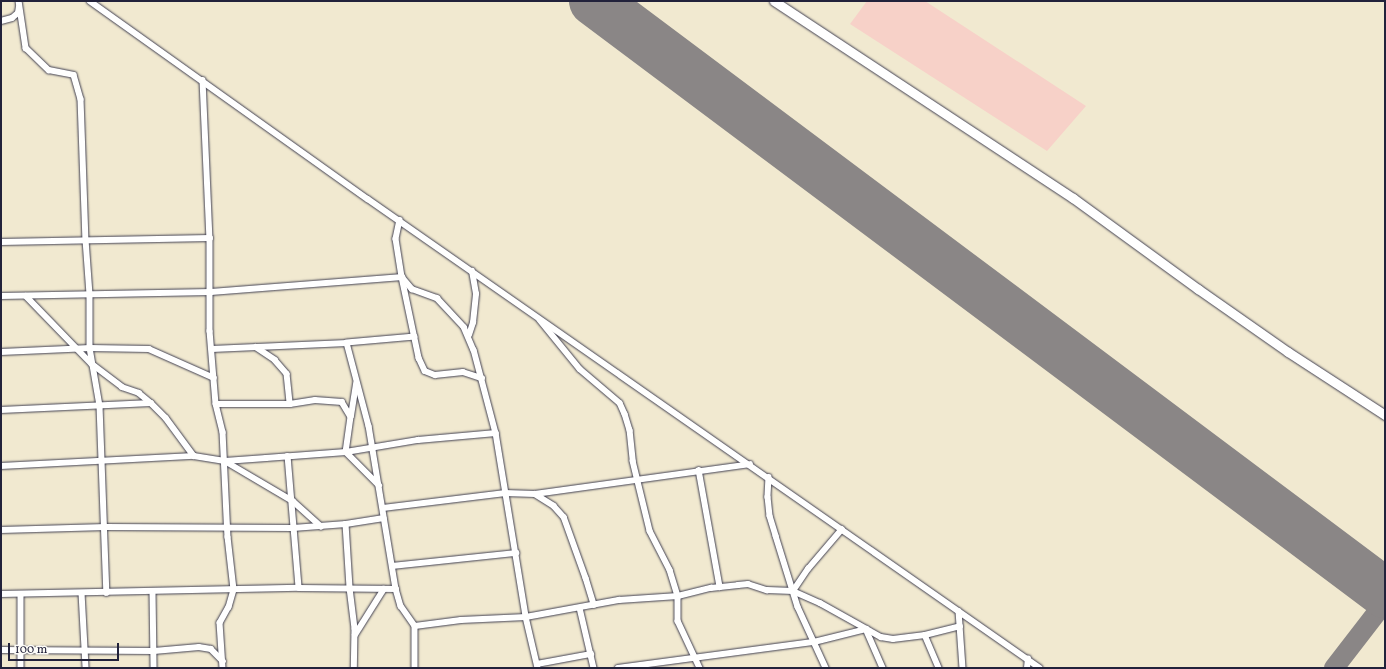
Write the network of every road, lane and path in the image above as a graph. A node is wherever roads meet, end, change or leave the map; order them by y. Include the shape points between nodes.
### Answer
1 (19, 1) edge
2 (90, 1) edge
3 (774, 1) edge
4 (1, 20) edge
5 (203, 80) junction
6 (400, 220) junction
7 (210, 238) junction
8 (86, 240) junction
9 (1, 242) edge
10 (472, 271) junction
11 (402, 277) junction
12 (211, 292) junction
13 (90, 294) junction
14 (1, 296) edge
15 (26, 296) junction
16 (536, 314) junction
17 (469, 335) junction
18 (415, 337) junction
19 (347, 343) junction
20 (256, 347) junction
21 (90, 348) junction
22 (78, 349) junction
23 (212, 349) junction
24 (1, 352) edge
25 (92, 364) junction
26 (214, 378) junction
27 (482, 378) junction
28 (357, 380) junction
29 (151, 403) junction
30 (216, 404) junction
31 (290, 404) junction
32 (100, 406) junction
33 (1, 410) edge
34 (1385, 415) edge
35 (351, 417) junction
36 (496, 433) junction
37 (373, 447) junction
38 (346, 452) junction
39 (194, 456) junction
40 (288, 456) junction
41 (103, 460) junction
42 (225, 461) junction
43 (750, 464) junction
44 (1, 466) edge
45 (698, 470) junction
46 (769, 477) junction
47 (638, 479) junction
48 (379, 486) junction
49 (505, 493) junction
50 (535, 494) junction
51 (293, 501) junction
52 (383, 508) junction
53 (384, 518) junction
54 (346, 524) junction
55 (106, 526) junction
56 (321, 526) junction
57 (228, 527) junction
58 (293, 528) junction
59 (842, 529) junction
60 (1, 530) edge
61 (516, 553) junction
62 (392, 566) junction
63 (720, 587) junction
64 (299, 588) junction
65 (350, 588) junction
66 (384, 589) junction
67 (396, 589) junction
68 (234, 590) junction
69 (793, 591) junction
70 (153, 592) junction
71 (82, 593) junction
72 (108, 593) junction
73 (1, 594) edge
74 (21, 594) junction
75 (678, 596) junction
76 (594, 605) junction
77 (580, 608) junction
78 (959, 611) junction
79 (526, 617) junction
80 (415, 626) junction
81 (960, 626) junction
82 (866, 629) junction
83 (925, 635) junction
84 (355, 636) junction
85 (814, 642) junction
86 (1, 650) edge
87 (85, 650) junction
88 (21, 651) junction
89 (154, 651) junction
90 (591, 654) junction
91 (695, 657) junction
92 (1028, 659) junction
93 (223, 665) edge
94 (538, 666) edge
95 (22, 668) edge
96 (86, 668) edge
97 (154, 668) edge
98 (354, 668) edge
99 (415, 668) edge
100 (594, 668) edge
101 (618, 668) edge
102 (700, 668) edge
103 (826, 668) edge
104 (883, 668) edge
105 (939, 668) edge
106 (963, 668) edge
107 (1027, 668) edge
108 (1040, 668) edge

1 - 4 street via 18,13 12,18
1 - 8 street via 26,48 49,70 74,75 81,99
2 - 5 street
3 - 34 highway via 1073,198 1211,298
5 - 6 street
5 - 7 street
6 - 10 street
6 - 11 street via 396,239
7 - 8 street
7 - 12 street
8 - 9 street
8 - 13 street
10 - 16 street
10 - 17 street via 476,294
11 - 12 street
11 - 17 street via 412,289 437,298
11 - 18 street
12 - 13 street
12 - 23 street
13 - 15 street
13 - 21 street
14 - 15 street
15 - 22 street
16 - 43 street
16 - 47 street via 580,369 620,404 630,430 633,461
17 - 27 street
18 - 19 street
18 - 27 street via 419,358 425,371 435,374 463,372
19 - 20 street
19 - 28 street
20 - 23 street
20 - 31 street via 275,360 287,374
21 - 22 street
21 - 25 street
21 - 26 street via 149,349
22 - 24 street
22 - 25 street
23 - 26 street
25 - 29 street via 122,388 139,393
25 - 32 street
26 - 30 street
27 - 36 street
28 - 35 street
28 - 37 street
29 - 32 street
29 - 39 street via 166,418
30 - 31 street
30 - 42 street via 223,432
31 - 35 street via 315,400 342,402
32 - 33 street
32 - 41 street
35 - 38 street
36 - 37 street
36 - 49 street
37 - 38 street
37 - 48 street
38 - 40 street
38 - 48 street
39 - 41 street
39 - 42 street
40 - 42 street
40 - 51 street
41 - 44 street
41 - 55 street
42 - 51 street
42 - 57 street
43 - 45 street
43 - 46 street
45 - 47 street
45 - 63 street
46 - 59 street
46 - 69 street via 770,516
47 - 50 street
47 - 75 street via 650,531 670,570
48 - 52 street
49 - 50 street
49 - 52 street
49 - 61 street
50 - 76 street via 564,516
51 - 56 street
51 - 58 street
52 - 53 street
53 - 54 street
53 - 62 street
54 - 56 street
54 - 65 street
55 - 57 street
55 - 60 street
55 - 72 street
56 - 58 street
57 - 58 street
57 - 68 street
58 - 64 street
59 - 69 street
59 - 78 street
61 - 62 street
61 - 79 street
62 - 67 street
63 - 69 street via 748,584 767,590
63 - 75 street
64 - 65 street
64 - 68 street
65 - 66 street
65 - 84 street
66 - 67 street
66 - 84 street
67 - 80 street via 401,606
68 - 70 street
68 - 93 street via 229,607 220,623
69 - 82 street
69 - 85 street
70 - 72 street
70 - 89 street
71 - 72 street
71 - 74 street
71 - 87 street
73 - 74 street
74 - 88 street
75 - 76 street via 637,598
75 - 91 street via 678,621
76 - 77 street
77 - 79 street
77 - 90 street
78 - 81 street
78 - 92 street
79 - 80 street via 461,620
79 - 94 street
80 - 99 street
81 - 83 street
81 - 106 street
82 - 83 street via 881,637 893,639
82 - 85 street
82 - 104 street
83 - 105 street
84 - 98 street
85 - 91 street
85 - 103 street
86 - 88 street
87 - 88 street
87 - 89 street
87 - 96 street
88 - 95 street
89 - 93 street via 199,647 211,649
89 - 97 street
90 - 94 street
90 - 100 street
91 - 101 street
91 - 102 street
92 - 107 street
92 - 108 street

